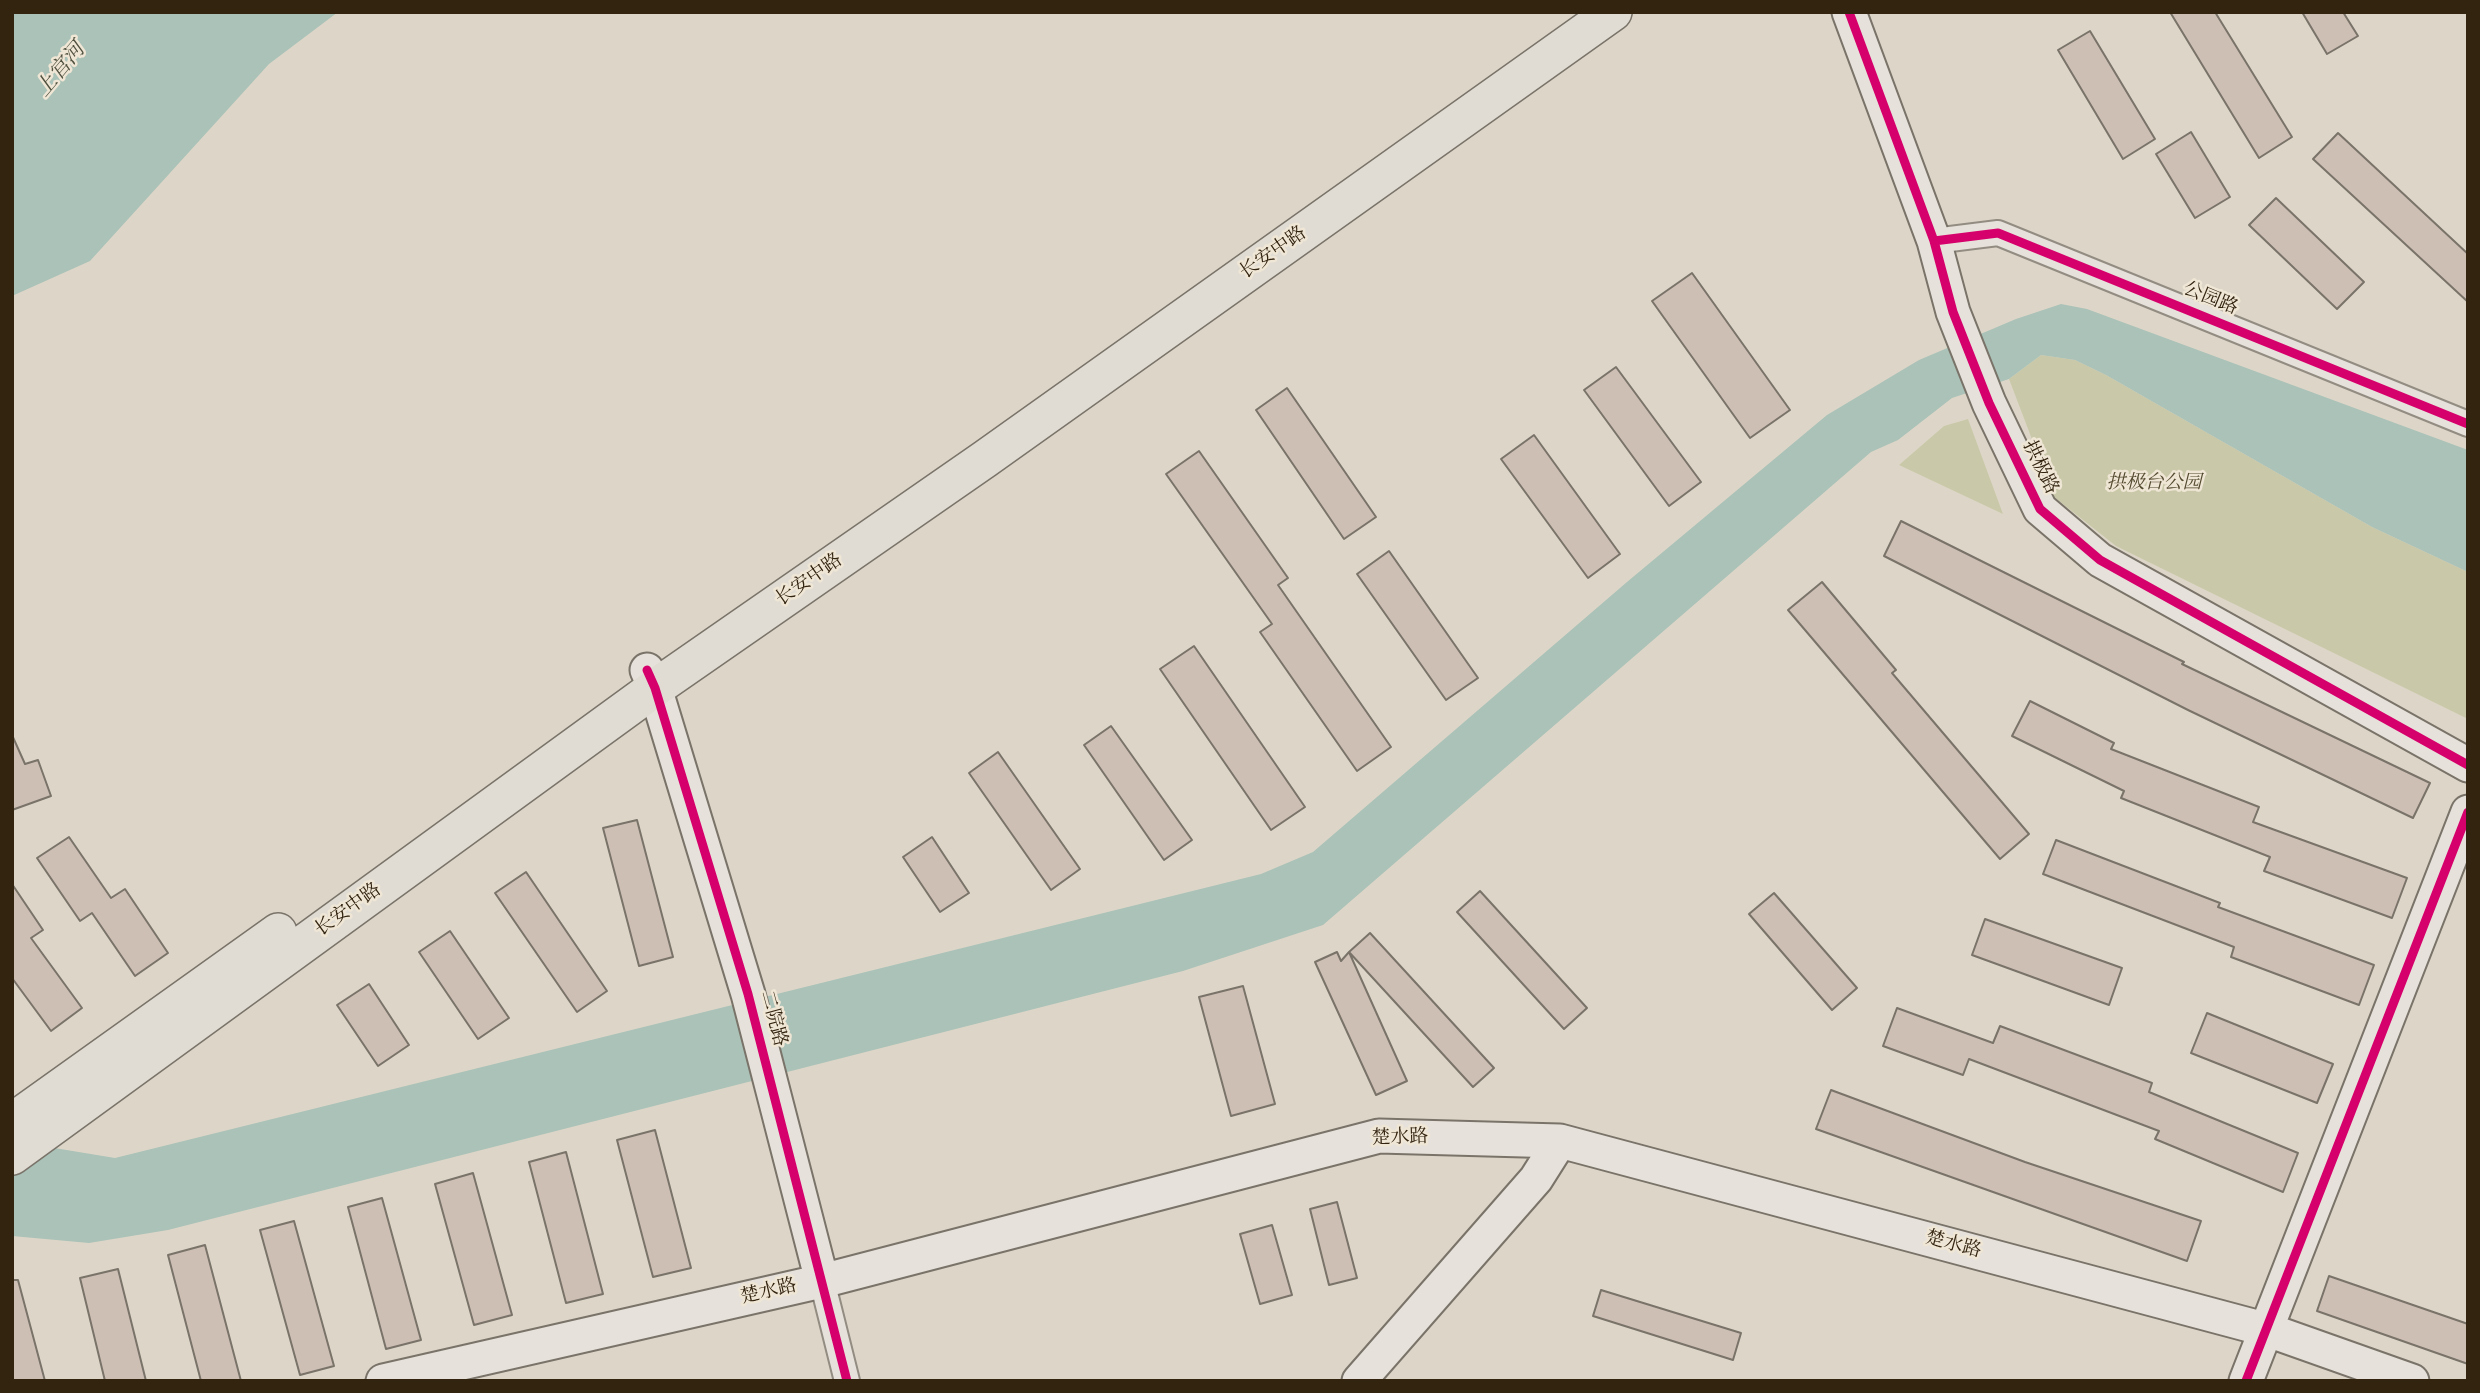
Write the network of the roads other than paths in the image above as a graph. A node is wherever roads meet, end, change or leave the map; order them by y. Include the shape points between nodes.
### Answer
1 (1570, 12) edge
2 (1613, 12) edge
3 (1849, 12) edge
4 (1934, 241) junction
5 (2468, 424) edge
6 (651, 679) junction
7 (2468, 765) edge
8 (2468, 812) edge
9 (41, 1113) edge
10 (1559, 1141) junction
11 (12, 1156) edge
12 (822, 1281) junction
13 (2268, 1330) junction
14 (383, 1381) edge
15 (847, 1381) edge
16 (1359, 1381) edge
17 (2246, 1381) edge
18 (2412, 1381) edge

1 - 6 main road, 长安中路
2 - 6 main road, 长安中路 via 985,460
3 - 4 street, 拱极路
4 - 5 street, 公园路 via 1998,233
4 - 7 street, 拱极路 via 1953,312 1989,403 2040,509 2100,560
6 - 9 main road, 长安中路
6 - 12 street, 二院路 via 748,994
8 - 13 street
9 - 11 main road, 长安中路
10 - 12 street, 楚水路 via 1379,1136
10 - 13 street, 楚水路
10 - 16 street via 1536,1179
12 - 14 street, 楚水路
12 - 15 street, 二院路
13 - 17 street
13 - 18 street, 楚水路

